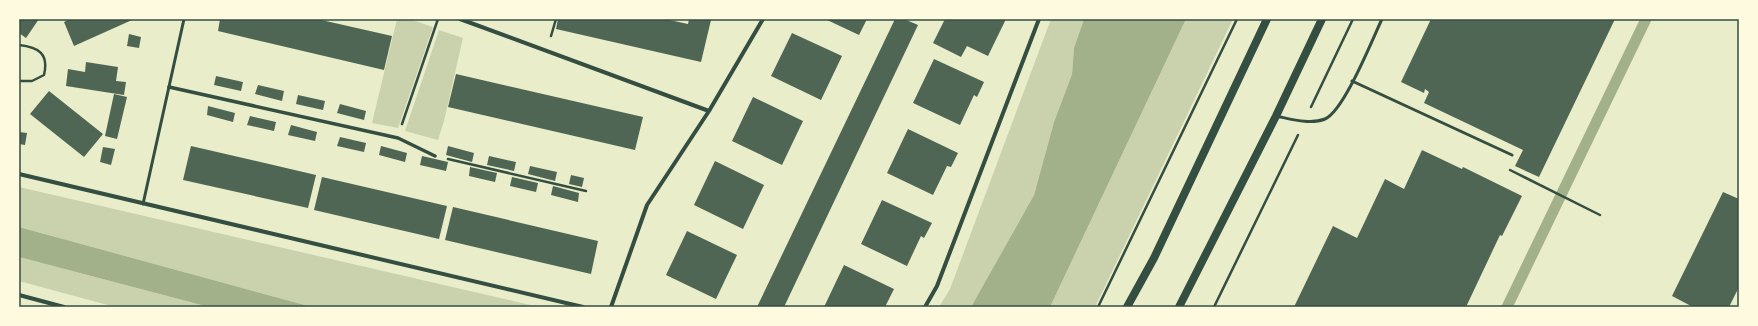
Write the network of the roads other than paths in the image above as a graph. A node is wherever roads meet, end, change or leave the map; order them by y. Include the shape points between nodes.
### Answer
1 (184, 19) edge
2 (460, 19) edge
3 (763, 19) edge
4 (1039, 19) edge
5 (1267, 19) edge
6 (1322, 19) edge
7 (1382, 19) edge
8 (1352, 81) junction
9 (169, 87) junction
10 (709, 111) junction
11 (1276, 116) junction
12 (1512, 155) dead end
13 (435, 156) road end
14 (19, 174) edge
15 (143, 204) junction
16 (19, 295) edge
17 (51, 305) edge
18 (64, 307) edge
19 (583, 307) edge
20 (611, 307) edge
21 (925, 307) edge
22 (1127, 307) edge
23 (1179, 307) edge

1 - 9 lane
2 - 10 street
3 - 10 street
4 - 21 street via 937,286
5 - 22 main road via 1154,258
6 - 11 main road
7 - 8 lane
8 - 11 lane via 1336,111 1325,119 1312,122
8 - 12 lane
9 - 13 street via 398,138
9 - 15 lane
10 - 20 street via 647,205
11 - 23 main road
14 - 15 street
15 - 19 street
16 - 17 street
17 - 18 street

